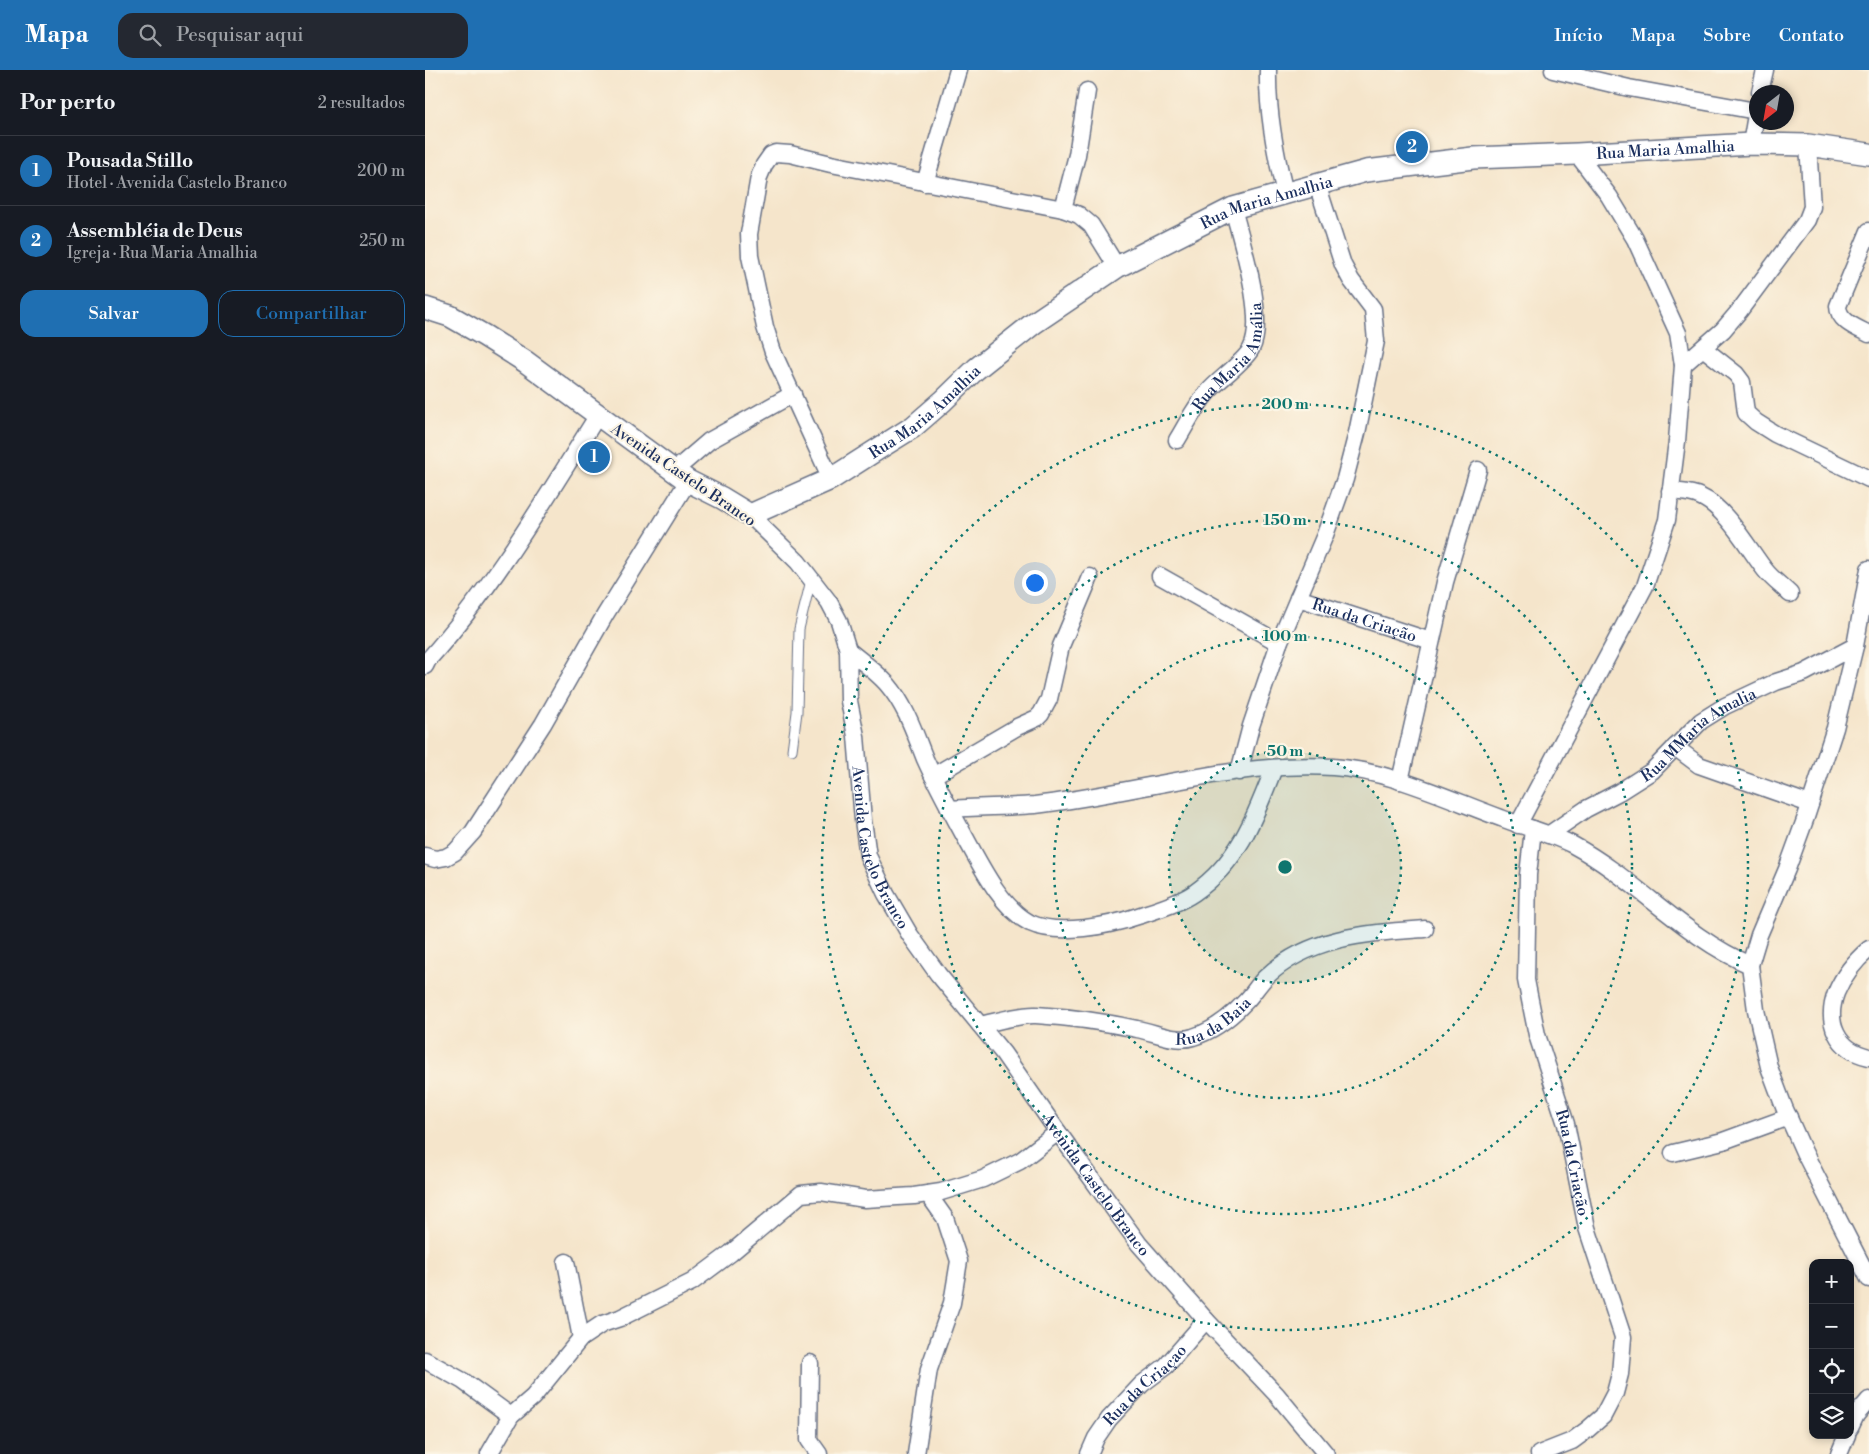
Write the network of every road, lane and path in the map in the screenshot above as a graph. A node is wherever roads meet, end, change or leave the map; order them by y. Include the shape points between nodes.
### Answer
1 (958, 70) edge
2 (1268, 70) edge
3 (1553, 70) edge
4 (1765, 70) edge
5 (1762, 85) edge
6 (1087, 91) dead end
7 (1749, 109) edge
8 (1753, 130) edge
9 (1751, 144) junction
10 (1808, 145) junction
11 (1577, 154) junction
12 (1869, 154) edge
13 (925, 183) junction
14 (1317, 184) junction
15 (1285, 193) junction
16 (1233, 208) junction
17 (1063, 209) junction
18 (1869, 231) edge
19 (1117, 267) junction
20 (425, 308) edge
21 (1869, 334) edge
22 (1703, 348) junction
23 (1683, 365) junction
24 (793, 394) junction
25 (598, 415) junction
26 (1177, 440) dead end
27 (1478, 470) dead end
28 (681, 476) junction
29 (831, 479) junction
30 (1869, 479) edge
31 (1670, 491) junction
32 (750, 515) junction
33 (1869, 570) edge
34 (1160, 576) dead end
35 (1090, 577) dead end
36 (811, 579) junction
37 (1790, 594) dead end
38 (1298, 598) junction
39 (1431, 641) junction
40 (1279, 643) junction
41 (1855, 646) junction
42 (848, 650) junction
43 (425, 666) edge
44 (1675, 747) junction
45 (792, 750) dead end
46 (1274, 768) junction
47 (1239, 772) junction
48 (933, 776) junction
49 (1400, 781) junction
50 (1810, 804) junction
51 (949, 809) junction
52 (1533, 830) junction
53 (425, 856) edge
54 (1425, 929) dead end
55 (1869, 949) edge
56 (1750, 965) junction
57 (980, 1025) junction
58 (1869, 1057) edge
59 (1789, 1117) junction
60 (1057, 1132) junction
61 (1673, 1153) dead end
62 (928, 1194) junction
63 (566, 1262) dead end
64 (1869, 1279) edge
65 (1206, 1320) junction
66 (581, 1338) junction
67 (425, 1360) edge
68 (810, 1363) dead end
69 (1869, 1400) edge
70 (511, 1416) junction
71 (1854, 1421) edge
72 (1845, 1439) edge
73 (489, 1454) edge
74 (819, 1454) edge
75 (916, 1454) edge
76 (1089, 1454) edge
77 (1326, 1454) edge
78 (1539, 1454) edge
79 (1839, 1454) edge

1 - 13 street
2 - 15 street via 1273,134
3 - 7 street via 1629,88
4 - 5 street
6 - 17 street via 1077,155
8 - 9 street
9 - 10 street, Rua Maria Amalhia
9 - 11 street, Rua Maria Amalhia
10 - 12 street, Rua Maria Amalhia
10 - 22 street via 1812,207 1807,220 1740,310
11 - 14 street, Rua Maria Amalhia via 1431,162 1366,171
11 - 23 street via 1609,196 1635,239 1678,333
13 - 17 street
13 - 24 street via 790,154 771,155 764,165 751,218 749,256 765,327
14 - 15 street, Rua Maria Amalhia
14 - 38 street via 1343,265 1373,309 1376,341 1345,479
15 - 16 street, Rua Maria Amalhia
16 - 19 street, Rua Maria Amalhia
16 - 26 street, Rua Maria Amália via 1256,312 1254,339 1251,350 1207,392
17 - 19 street via 1079,215 1091,225
18 - 21 street via 1839,311 1843,318
19 - 29 street, Rua Maria Amalhia via 1034,323 913,427
20 - 25 street, Avenida Castelo Branco via 450,316 485,336
22 - 23 street
22 - 30 street via 1742,382 1746,413 1756,422
23 - 31 street
24 - 28 street via 709,441
24 - 29 street
25 - 28 street, Avenida Castelo Branco
25 - 43 street via 513,550
27 - 39 street
28 - 32 street, Avenida Castelo Branco
28 - 53 street via 543,724 473,832 446,857 435,859
29 - 32 street, Rua Maria Amalhia
31 - 37 street via 1702,497 1717,508 1767,572
31 - 52 street via 1667,520 1645,586
32 - 36 street, Avenida Castelo Branco
33 - 41 street
34 - 40 street
35 - 48 street via 1061,646 1049,699 1041,714
36 - 42 street, Avenida Castelo Branco via 839,621
36 - 45 lane via 799,629 797,712
38 - 39 street, Rua da Criação
38 - 40 street
39 - 49 street
40 - 47 street
41 - 44 street, Rua MMaria Amalia via 1804,673 1768,685 1725,706 1701,721
41 - 50 street via 1835,728
42 - 48 street via 888,685 907,716
42 - 57 street, Avenida Castelo Branco via 849,701 869,856 910,934
44 - 50 street via 1699,765
44 - 52 street, Rua MMaria Amalia via 1646,775 1586,808
46 - 47 street
46 - 49 street via 1332,767 1380,774
46 - 51 street via 1253,822 1230,860 1211,879 1193,894 1165,906 1098,927 1053,929 1030,922 1008,905 982,871
47 - 51 street via 1035,804
48 - 51 street
49 - 52 street
50 - 56 street
52 - 56 street via 1573,845 1731,957
52 - 78 street, Rua da Criação via 1528,875 1525,980 1537,1035 1566,1124 1587,1228 1623,1336 1620,1374 1603,1416 1572,1441
54 - 57 street, Rua da Baia via 1373,933 1311,948 1290,958 1265,978 1226,1020 1192,1038 1033,1015
55 - 58 street via 1849,970 1833,1006 1834,1031 1843,1043
56 - 59 street via 1769,1067
57 - 60 street, Avenida Castelo Branco
59 - 61 street
59 - 64 street
60 - 62 street via 1020,1161 983,1179
60 - 65 street, Avenida Castelo Branco via 1139,1244
62 - 66 street via 865,1198 814,1191 801,1194 691,1282 602,1324
62 - 75 street via 945,1218 959,1261 952,1303 929,1369
63 - 66 street
65 - 76 street, Rua da Criaçao via 1166,1366 1142,1384 1109,1419
65 - 77 street, Avenida Castelo Branco via 1254,1368
66 - 70 street via 533,1397
67 - 70 street via 463,1381
68 - 74 street via 809,1440
69 - 71 street
70 - 73 street
72 - 79 street

